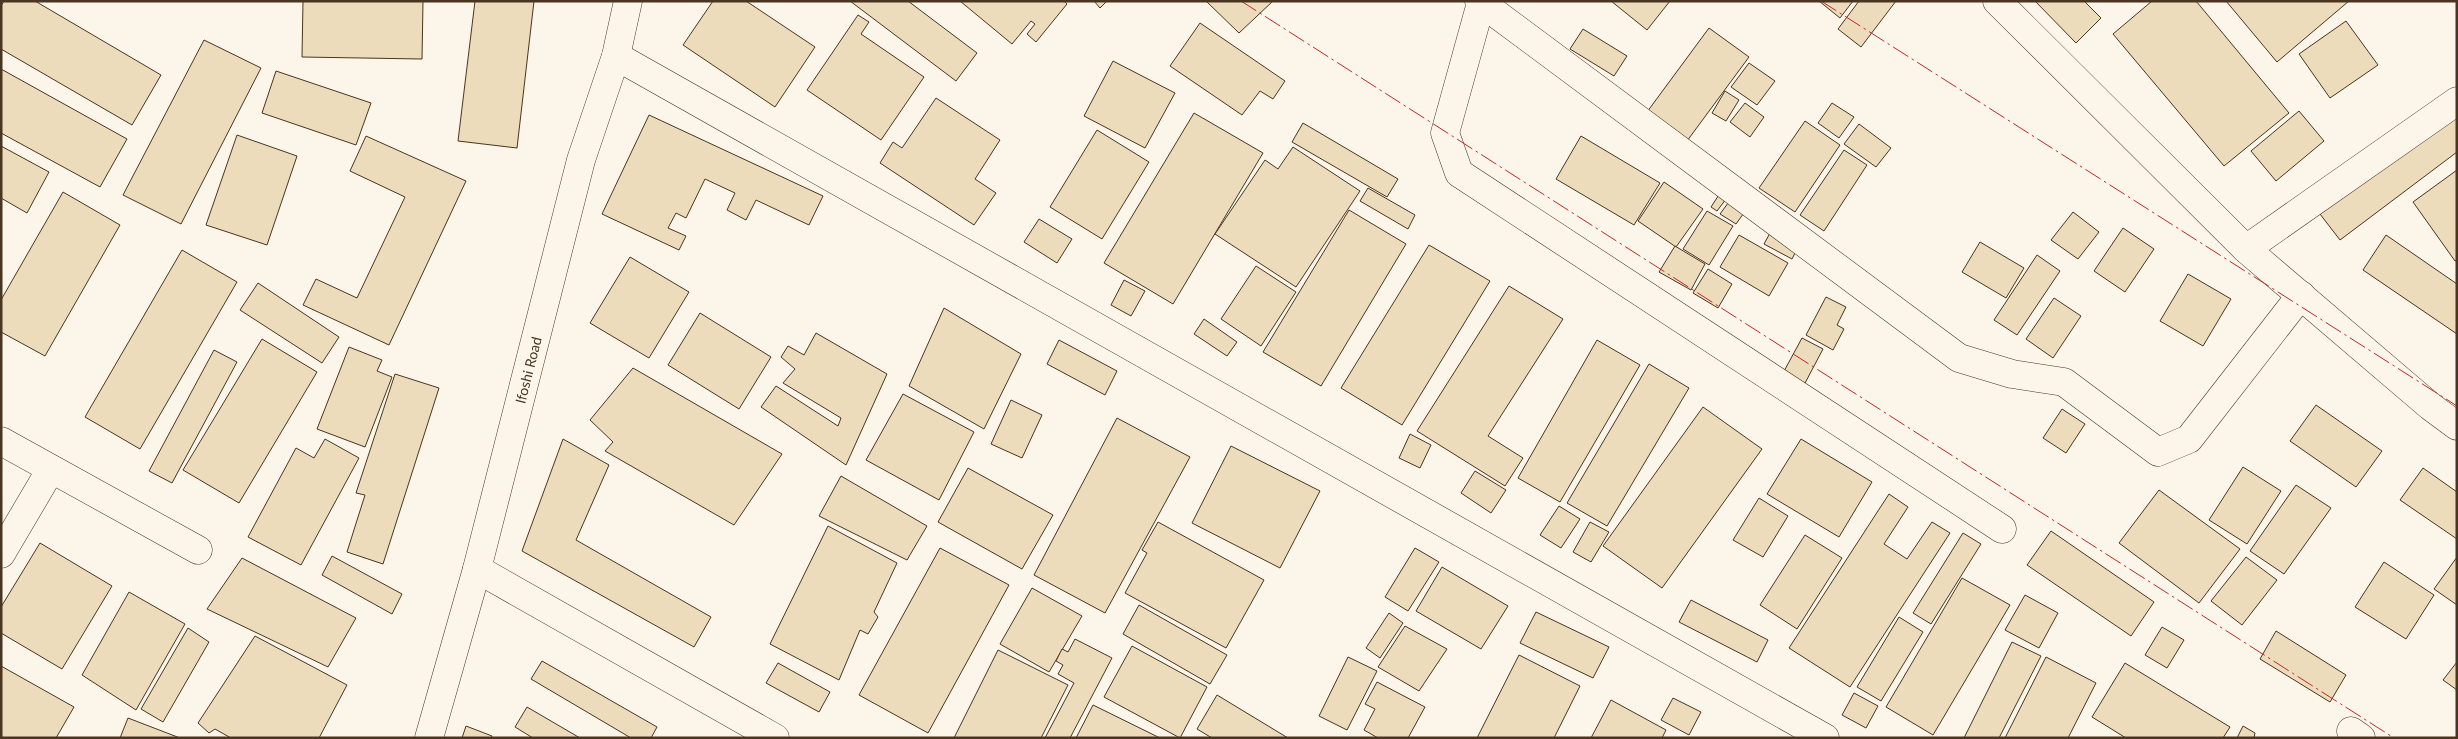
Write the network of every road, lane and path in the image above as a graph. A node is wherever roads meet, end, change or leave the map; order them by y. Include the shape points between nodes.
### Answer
1 (628, 1) edge
2 (1997, 1) edge
3 (1480, 2) edge
4 (616, 56) junction
5 (2457, 101) edge
6 (2246, 249) junction
7 (2301, 296) junction
8 (2457, 426) edge
9 (1, 441) edge
10 (50, 470) junction
11 (2002, 529) dead end
12 (198, 550) dead end
13 (1, 554) edge
14 (477, 569) junction
15 (429, 738) edge
16 (775, 738) edge
17 (1825, 738) edge

1 - 4 street, Ifoshi Road
2 - 6 street
3 - 7 street via 1960,358 2012,374 2064,382 2158,452 2189,439
3 - 11 street via 1444,133 1459,173
4 - 14 street, Ifoshi Road via 581,160
4 - 17 street
5 - 6 street
6 - 7 street
7 - 8 street
9 - 10 street
10 - 12 street
10 - 13 street
14 - 15 street, Ifoshi Road
14 - 16 street

